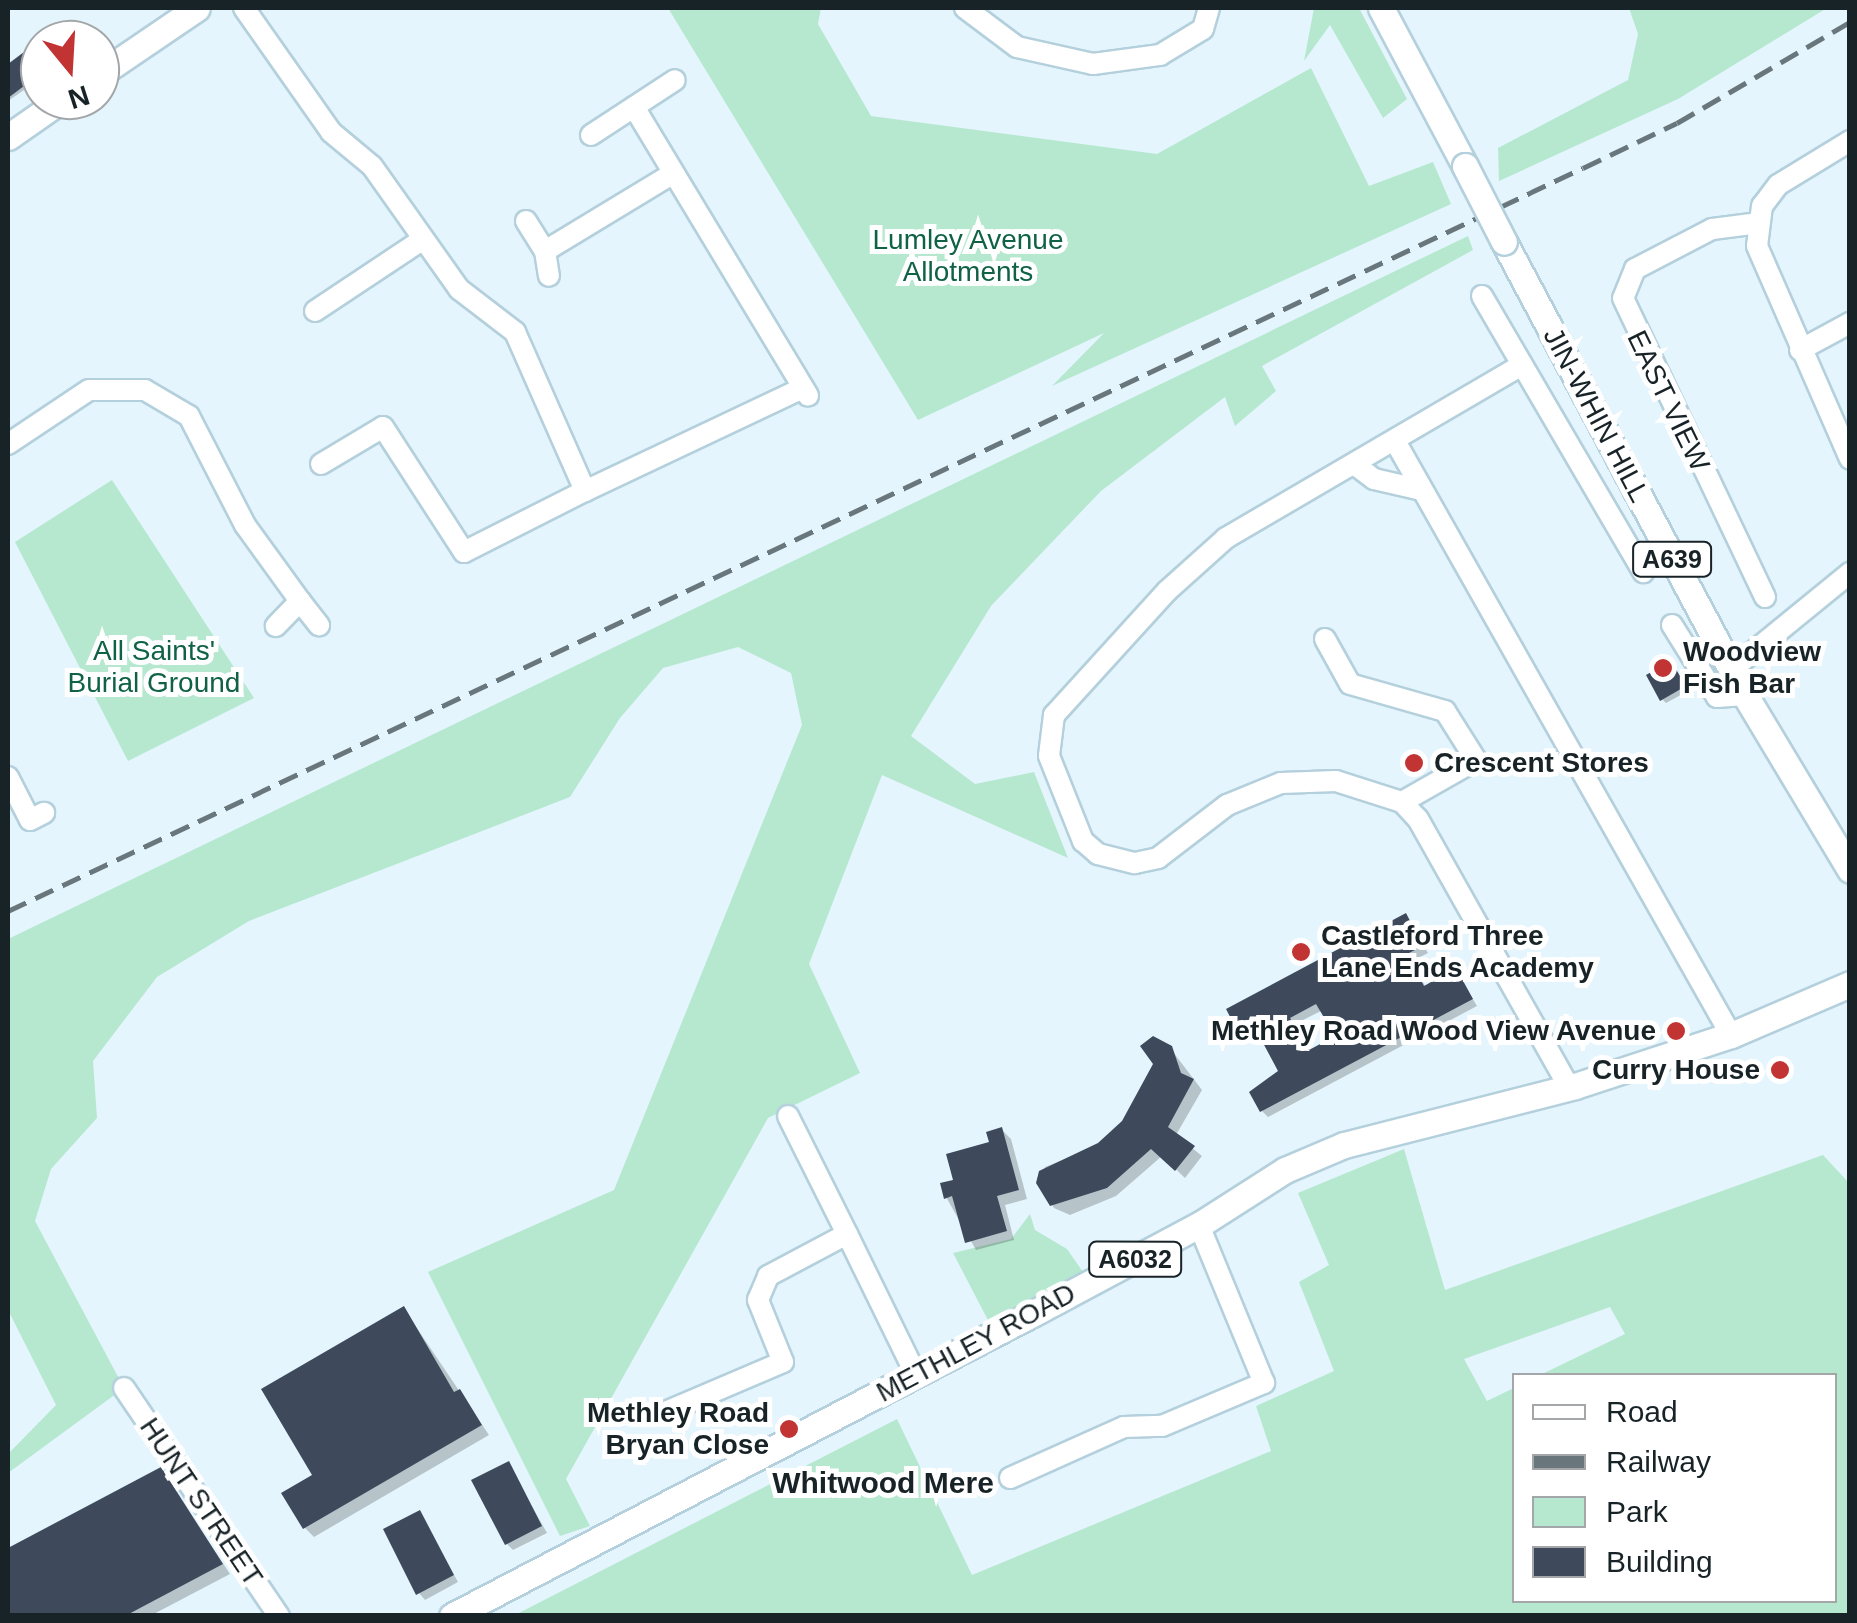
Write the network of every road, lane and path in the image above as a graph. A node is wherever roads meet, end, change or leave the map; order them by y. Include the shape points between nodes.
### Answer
1 (197, 8) edge
2 (244, 8) edge
3 (965, 8) edge
4 (1209, 8) edge
5 (1381, 8) edge
6 (120, 60) edge
7 (676, 80) dead end
8 (634, 106) junction
9 (33, 120) edge
10 (591, 134) dead end
11 (8, 137) edge
12 (1850, 142) edge
13 (672, 174) junction
14 (526, 221) dead end
15 (1759, 223) junction
16 (422, 240) junction
17 (545, 251) junction
18 (549, 276) dead end
19 (1482, 296) dead end
20 (315, 311) dead end
21 (1850, 322) edge
22 (1800, 350) junction
23 (1522, 365) junction
24 (1396, 441) junction
25 (8, 444) edge
26 (1850, 459) edge
27 (321, 464) dead end
28 (1354, 464) junction
29 (1422, 490) junction
30 (585, 492) junction
31 (1644, 572) dead end
32 (1850, 573) edge
33 (1765, 597) dead end
34 (300, 602) junction
35 (319, 625) dead end
36 (1672, 625) dead end
37 (276, 626) dead end
38 (1325, 639) dead end
39 (1732, 670) junction
40 (1745, 695) junction
41 (8, 777) edge
42 (1402, 802) junction
43 (44, 812) dead end
44 (1850, 870) edge
45 (1850, 984) edge
46 (1731, 1035) junction
47 (1569, 1087) junction
48 (788, 1116) dead end
49 (1199, 1226) junction
50 (847, 1234) junction
51 (916, 1375) junction
52 (124, 1388) dead end
53 (668, 1411) dead end
54 (1010, 1478) dead end
55 (279, 1616) edge
56 (452, 1616) edge

1 - 6 main road
2 - 16 street via 331,132 372,166
3 - 4 street via 1017,46 1094,64 1160,54 1203,29
5 - 39 main road, JIN-WHIN HILL / A639, bridge
7 - 8 street
8 - 10 street
8 - 13 street
9 - 11 main road
12 - 15 street via 1778,185
13 - 17 street
13 - 30 street via 806,392
14 - 17 street
15 - 22 street via 1761,267
15 - 33 street, EAST VIEW via 1712,229 1636,269 1622,298
16 - 20 street
16 - 30 street via 459,289 515,332
17 - 18 street
19 - 23 street
21 - 22 street
22 - 26 street
23 - 24 street
23 - 31 street
24 - 28 street
24 - 29 street
25 - 34 street via 89,390 145,390 189,416 245,525
27 - 30 street via 383,427 464,552
28 - 29 street via 1374,479
28 - 42 street via 1226,538 1167,590 1054,716 1049,756 1070,820 1089,848 1135,863 1158,858 1221,808 1281,784 1336,781
29 - 46 street
32 - 39 street
34 - 35 street
34 - 37 street
36 - 40 street via 1716,697
38 - 42 street via 1350,684 1444,711 1476,760
39 - 40 main road, JIN-WHIN HILL / A639
40 - 44 main road, JIN-WHIN HILL / A639
41 - 43 street via 30,820
42 - 47 street via 1418,819
45 - 46 main road, METHLEY ROAD / A6032
46 - 47 main road, METHLEY ROAD / A6032
47 - 49 main road, METHLEY ROAD / A6032 via 1344,1145 1285,1170
48 - 50 street
49 - 51 main road, METHLEY ROAD / A6032
49 - 54 street via 1264,1384 1162,1426 1124,1427
50 - 51 street
50 - 53 street via 768,1276 758,1300 783,1362
51 - 56 main road, METHLEY ROAD / A6032
52 - 55 street, HUNT STREET

